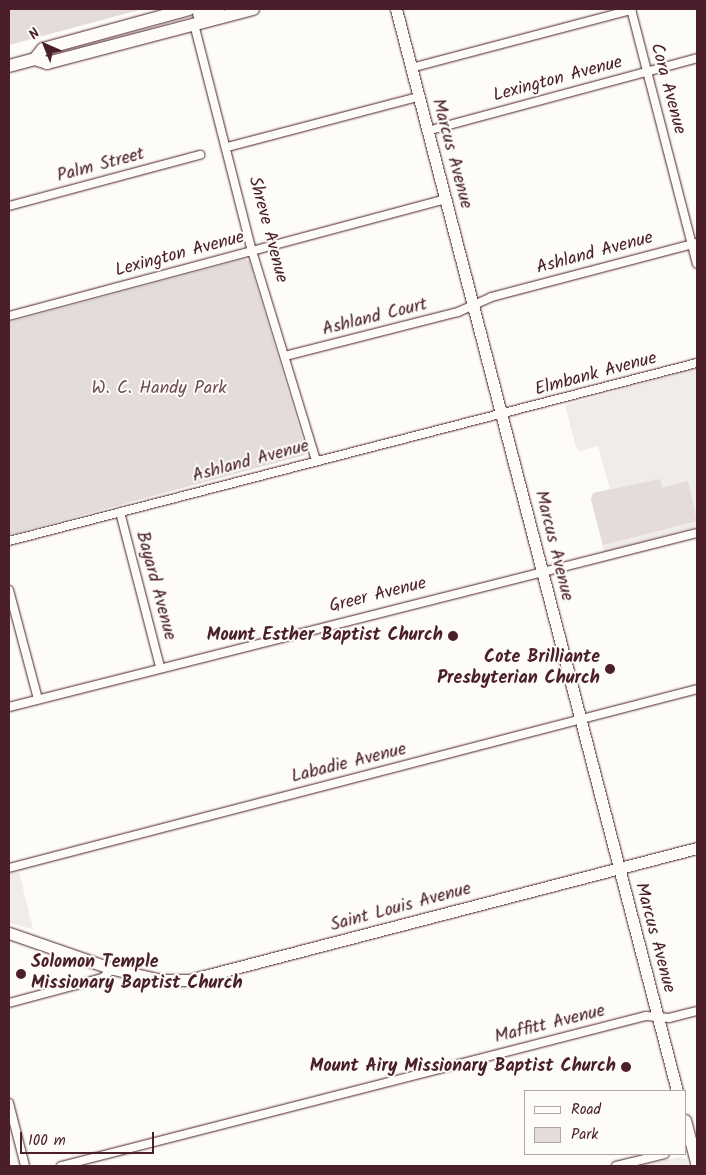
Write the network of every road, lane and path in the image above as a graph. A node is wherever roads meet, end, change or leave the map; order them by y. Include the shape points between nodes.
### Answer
1 (218, 9) edge
2 (253, 9) edge
3 (396, 9) edge
4 (631, 9) edge
5 (191, 15) edge
6 (697, 58) edge
7 (35, 59) junction
8 (9, 66) edge
9 (411, 68) junction
10 (647, 72) junction
11 (418, 97) junction
12 (428, 131) junction
13 (227, 147) junction
14 (200, 155) dead end
15 (445, 199) junction
16 (9, 206) edge
17 (695, 244) edge
18 (252, 251) junction
19 (697, 264) edge
20 (473, 305) junction
21 (9, 316) edge
22 (284, 356) junction
23 (697, 363) edge
24 (502, 413) junction
25 (316, 460) junction
26 (120, 512) junction
27 (697, 533) edge
28 (9, 541) edge
29 (541, 572) junction
30 (9, 590) edge
31 (160, 667) junction
32 (697, 689) edge
33 (38, 699) junction
34 (9, 707) edge
35 (579, 721) junction
36 (697, 848) edge
37 (9, 868) edge
38 (618, 868) junction
39 (9, 932) edge
40 (112, 969) junction
41 (9, 1003) edge
42 (697, 1011) edge
43 (657, 1018) junction
44 (677, 1090) edge
45 (9, 1103) edge
46 (686, 1129) edge
47 (688, 1148) edge
48 (661, 1155) edge
49 (25, 1166) edge
50 (61, 1166) edge
51 (616, 1166) edge
52 (697, 1166) edge

1 - 5 main road
2 - 5 main road
3 - 9 street, Marcus Avenue
4 - 9 street
4 - 10 street, Cora Avenue
5 - 7 main road via 43,50
5 - 7 main road via 121,38 107,47 46,62
5 - 13 street, Shreve Avenue
6 - 10 street, Lexington Avenue
7 - 8 main road
9 - 11 street, Marcus Avenue
10 - 12 street, Lexington Avenue
10 - 17 street, Cora Avenue
11 - 12 street, Marcus Avenue
11 - 13 street
12 - 15 street, Marcus Avenue
13 - 18 street, Shreve Avenue
14 - 16 street, Palm Street
15 - 18 street, Lexington Avenue
15 - 20 street, Marcus Avenue
17 - 19 street, Cora Avenue
17 - 20 street, Ashland Avenue via 492,297
18 - 21 street, Lexington Avenue
18 - 22 street, Shreve Avenue
20 - 22 street, Ashland Court via 458,312
20 - 24 street, Marcus Avenue
22 - 25 street, Shreve Avenue
23 - 24 street, Elmbank Avenue
24 - 25 street, Ashland Avenue
24 - 29 street, Marcus Avenue
25 - 26 street, Ashland Avenue
26 - 28 street, Ashland Avenue
26 - 31 street, Bayard Avenue
27 - 29 street, Greer Avenue
29 - 31 street, Greer Avenue
29 - 35 street, Marcus Avenue
30 - 33 street
31 - 33 street, Greer Avenue
32 - 35 street, Labadie Avenue
33 - 34 street, Greer Avenue
35 - 37 street, Labadie Avenue
35 - 38 street, Marcus Avenue
36 - 38 street, Saint Louis Avenue
38 - 40 street, Saint Louis Avenue via 210,977 161,980
38 - 43 street, Marcus Avenue
39 - 40 street, Saint Louis Avenue
40 - 41 street via 102,978
42 - 43 street, Maffitt Avenue
43 - 44 street, Marcus Avenue
43 - 50 street, Maffitt Avenue via 646,1016
45 - 49 street
46 - 47 street
47 - 52 street
48 - 51 street

